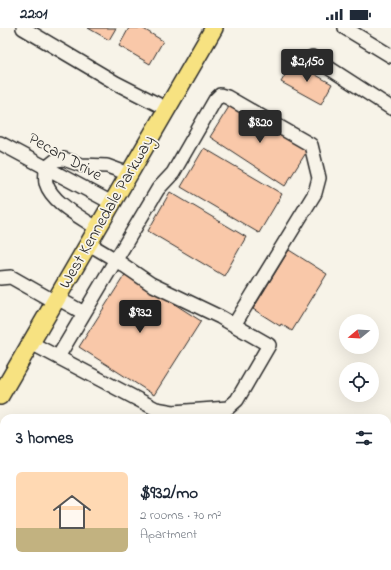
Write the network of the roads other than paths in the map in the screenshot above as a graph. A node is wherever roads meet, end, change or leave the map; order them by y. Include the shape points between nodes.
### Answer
1 (23, 28) edge
2 (214, 28) edge
3 (345, 28) edge
4 (391, 56) edge
5 (312, 57) dead end
6 (391, 108) edge
7 (167, 109) junction
8 (0, 142) edge
9 (46, 168) junction
10 (129, 174) junction
11 (112, 203) junction
12 (98, 229) junction
13 (89, 244) junction
14 (116, 260) junction
15 (0, 278) edge
16 (56, 300) junction
17 (84, 313) junction
18 (234, 325) junction
19 (31, 343) junction
20 (58, 357) junction
21 (5, 375) edge
22 (0, 396) edge

1 - 7 street via 116,83
2 - 7 main road, West Kennedale Parkway
3 - 4 street
5 - 6 street
7 - 10 main road, West Kennedale Parkway
8 - 9 street, Pecan Drive
9 - 10 street via 56,160 64,159 81,165 107,166
9 - 11 street, Pecan Drive
9 - 12 street via 45,182 50,193 57,201
10 - 11 main road, West Kennedale Parkway
11 - 12 main road, West Kennedale Parkway
12 - 13 main road, West Kennedale Parkway
13 - 14 street
13 - 16 main road, West Kennedale Parkway
14 - 17 street
14 - 18 street via 151,284
14 - 18 street via 158,189 173,173 215,100 220,95 227,97 311,145 319,178 315,193
15 - 16 street via 11,277
16 - 17 street
16 - 19 main road, West Kennedale Parkway
17 - 20 street
18 - 20 street via 269,345 237,400 228,408 173,412 156,409
19 - 20 street
19 - 21 main road, West Kennedale Parkway
21 - 22 main road, West Kennedale Parkway

